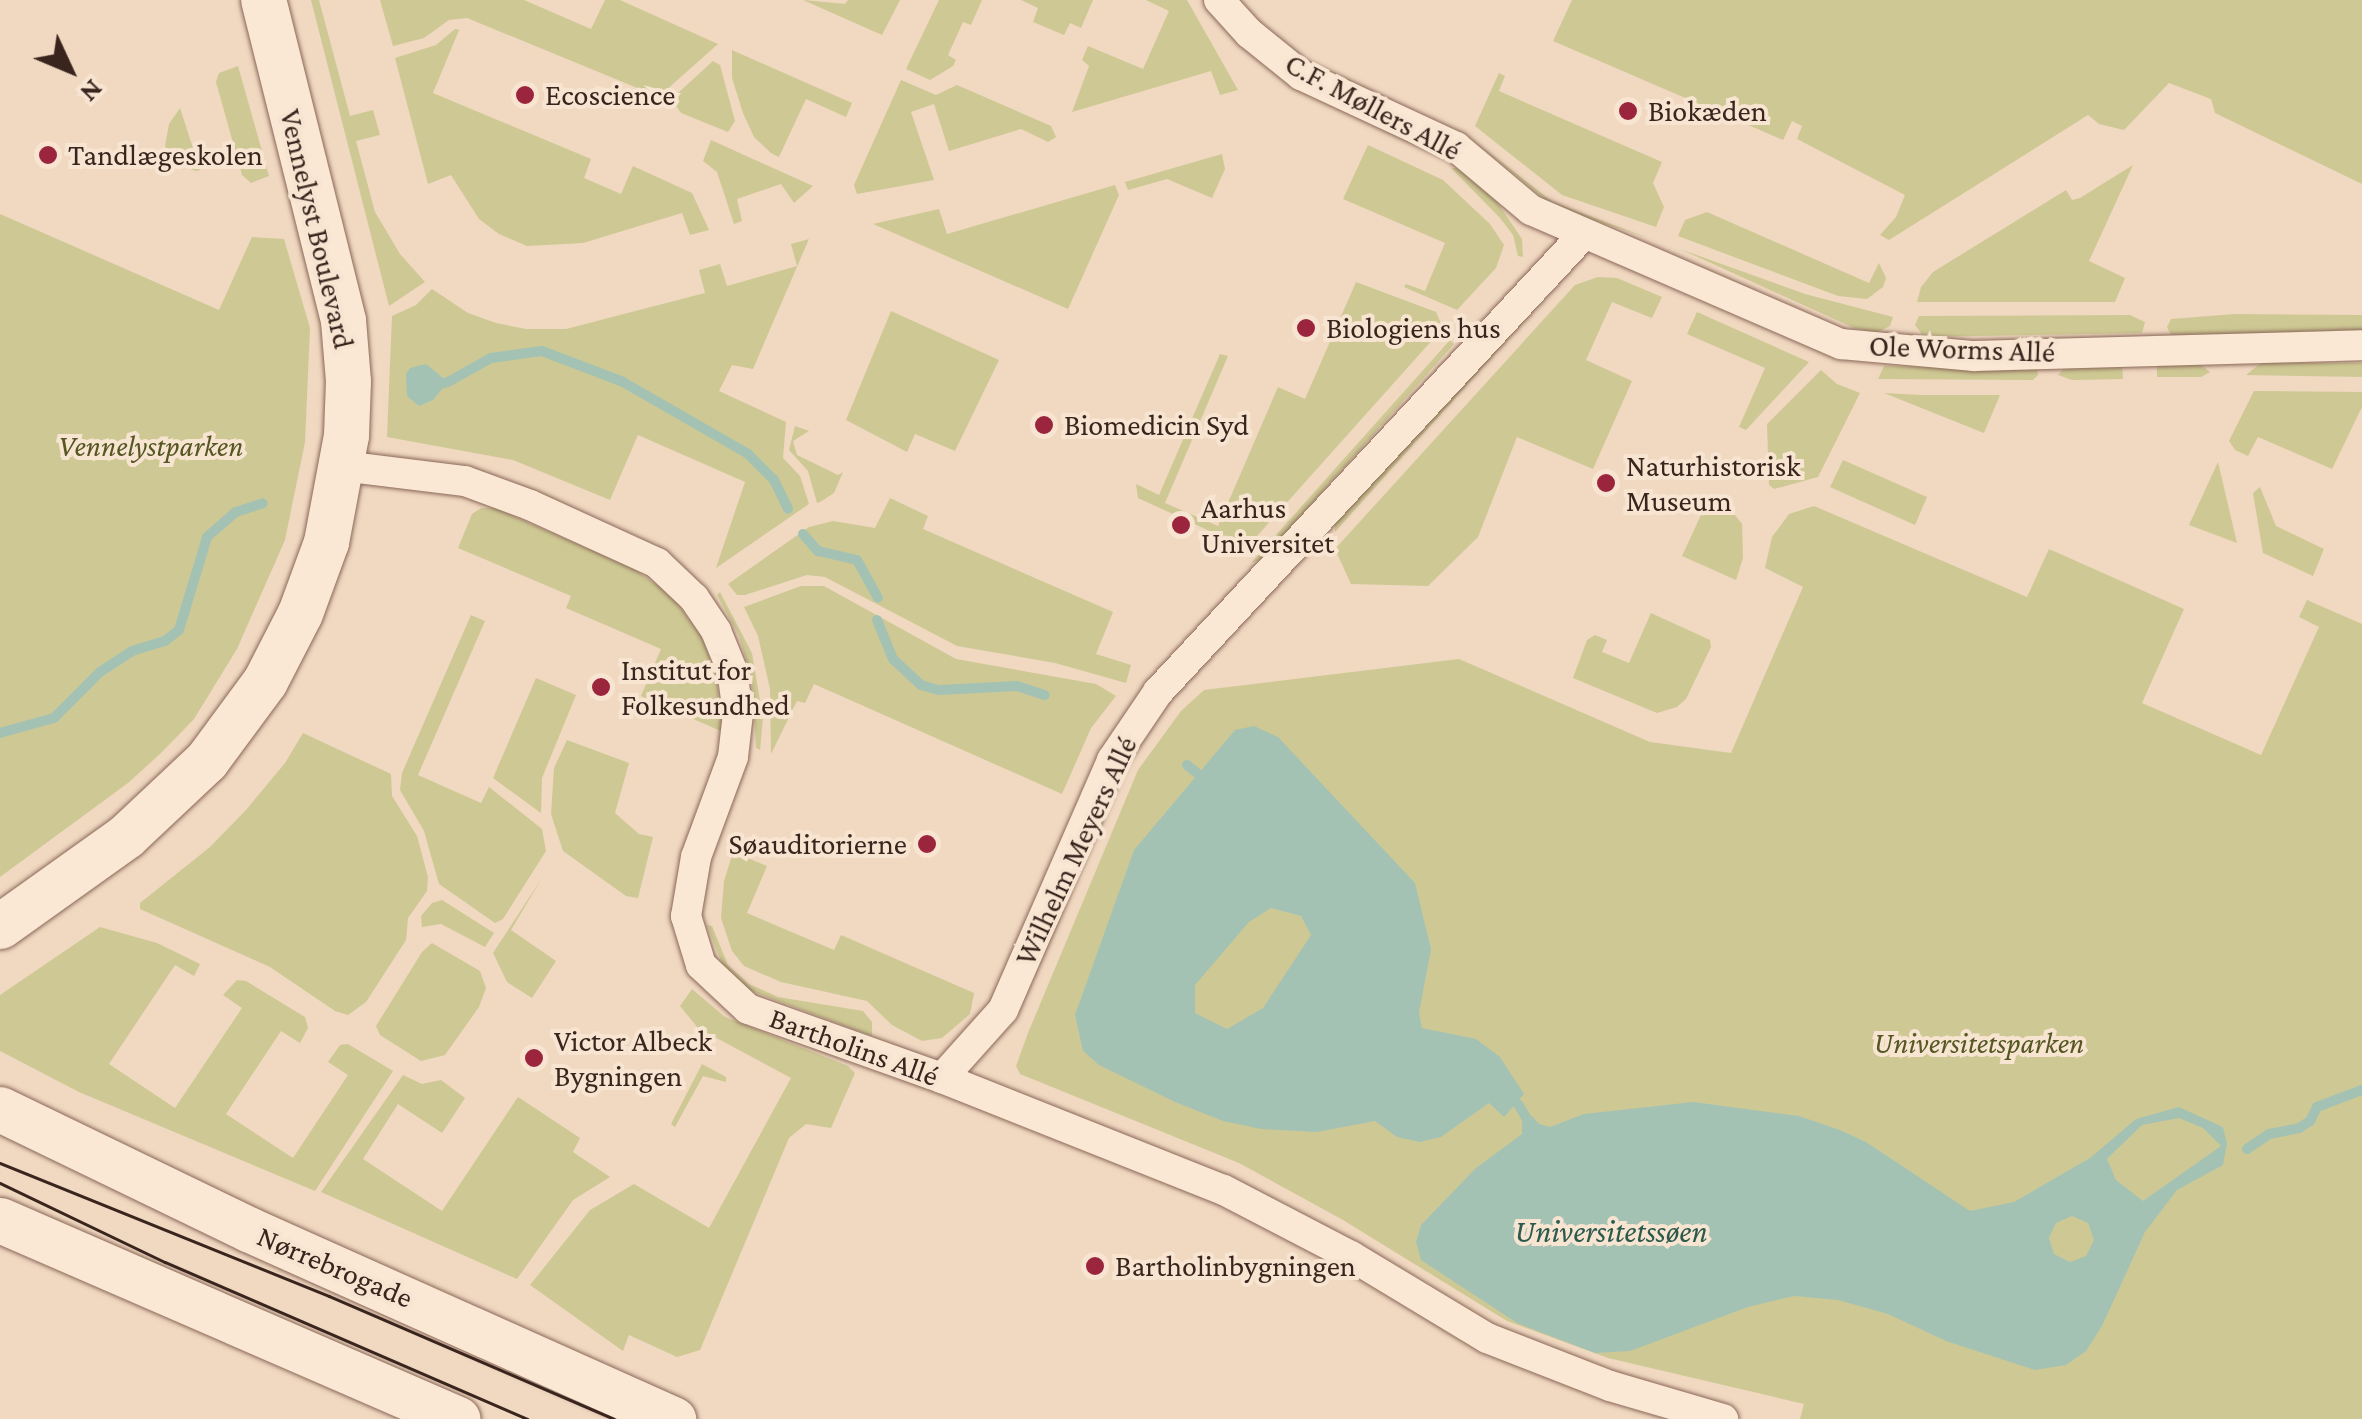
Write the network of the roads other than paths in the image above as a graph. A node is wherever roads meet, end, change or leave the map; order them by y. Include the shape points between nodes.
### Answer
1 (263, 0) edge
2 (1219, 0) edge
3 (1584, 234) junction
4 (2362, 346) edge
5 (342, 466) junction
6 (0, 926) edge
7 (942, 1078) junction
8 (0, 1109) edge
9 (0, 1220) edge
10 (458, 1419) edge
11 (673, 1419) edge
12 (1723, 1419) edge

1 - 5 main road, Vennelyst Boulevard via 343,320 348,380
2 - 3 street, C.F. Møllers Allé via 1300,75 1456,147 1531,210
3 - 4 street, Ole Worms Allé via 1811,334 1889,352 1974,356
3 - 7 street, Wilhelm Meyers Allé via 1158,692 1112,760 1003,1010
5 - 6 main road, Vennelyst Boulevard via 326,542 300,613 266,681 227,736 158,810
5 - 7 street, Bartholins Allé via 466,481 611,539 657,564 687,591 716,631 732,670 738,713 733,758 696,857 686,916 700,966 748,1009
7 - 12 street, Bartholins Allé via 1224,1190 1352,1256 1487,1338 1610,1386
8 - 11 main road, Nørrebrogade via 248,1229
9 - 10 main road

